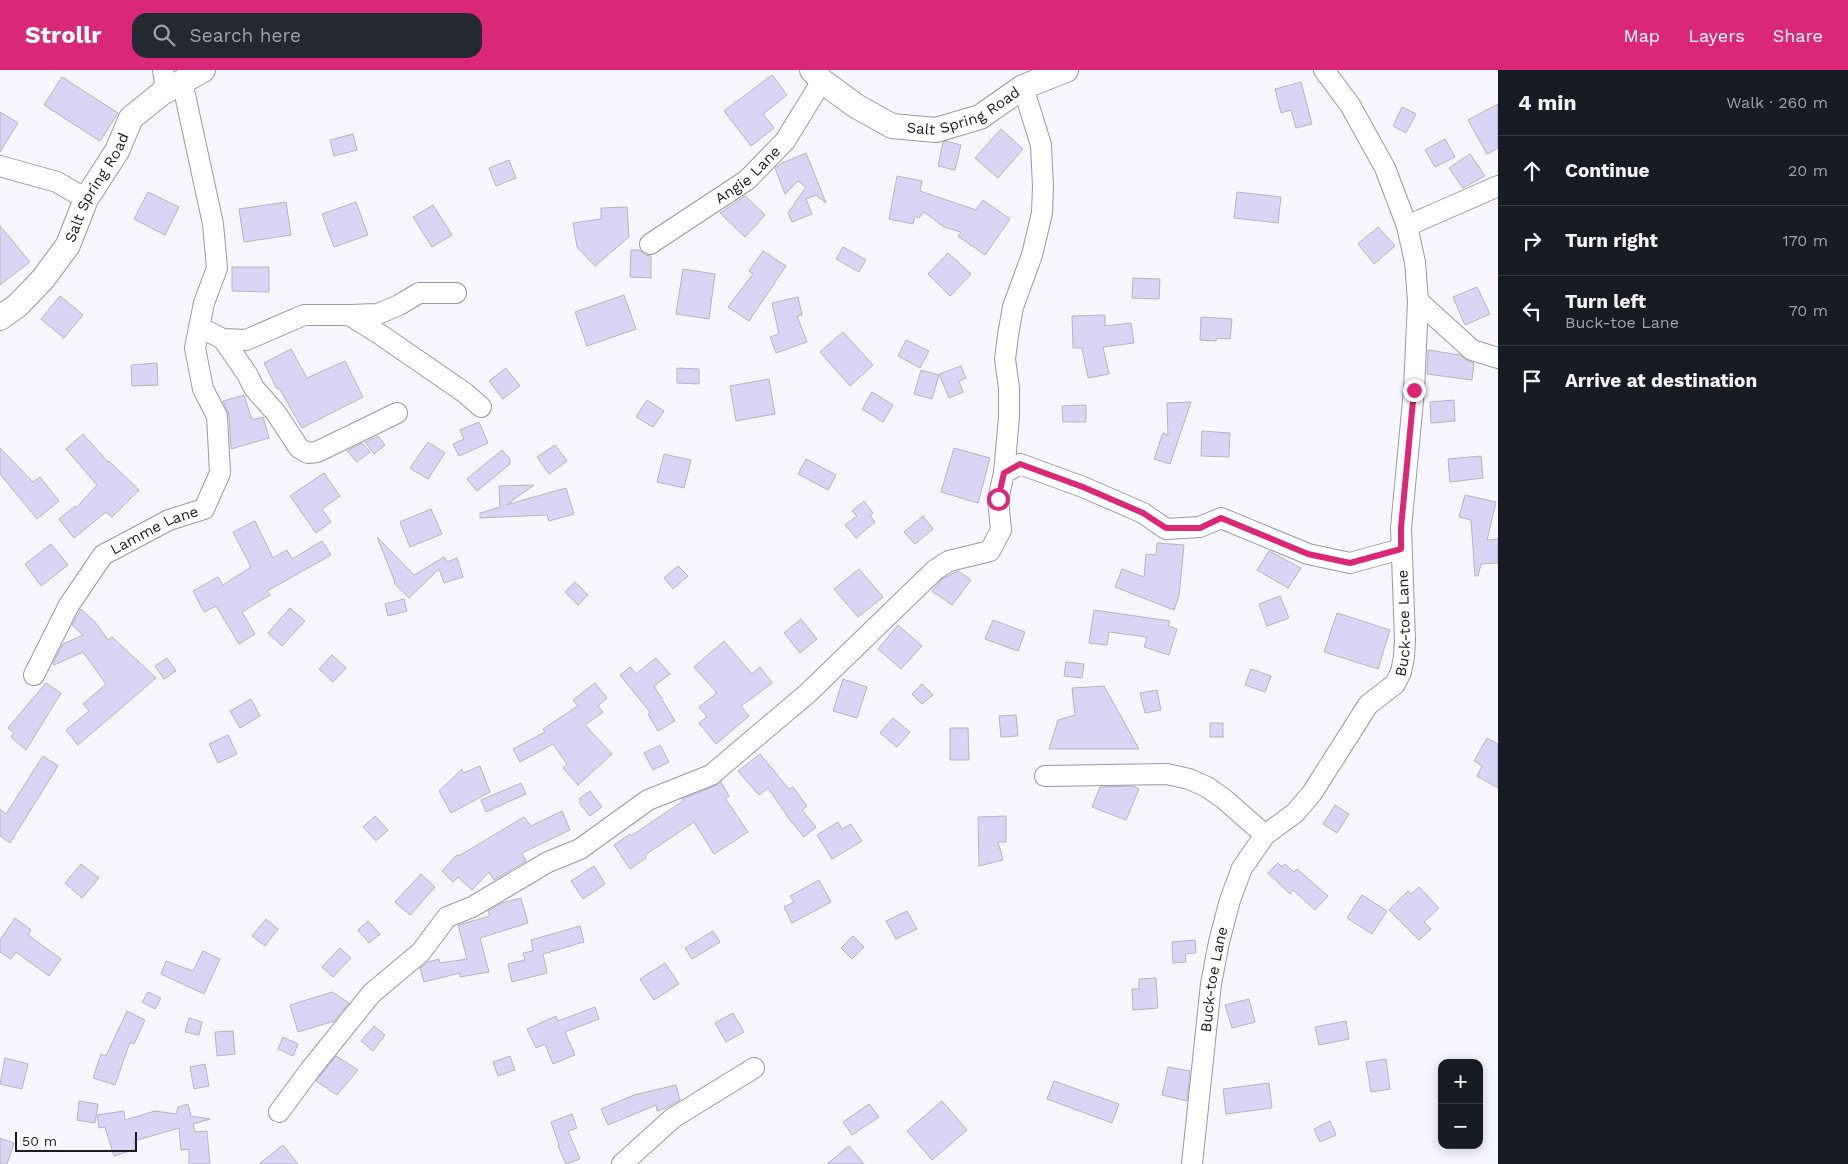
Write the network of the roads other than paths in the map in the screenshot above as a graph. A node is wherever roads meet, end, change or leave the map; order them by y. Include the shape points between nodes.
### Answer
1 (203, 70) edge
2 (1066, 70) edge
3 (1324, 70) edge
4 (817, 76) edge
5 (169, 81) edge
6 (1023, 87) junction
7 (0, 166) edge
8 (1498, 186) edge
9 (86, 199) junction
10 (1407, 226) junction
11 (650, 244) dead end
12 (456, 292) dead end
13 (1418, 301) junction
14 (349, 315) junction
15 (0, 318) edge
16 (199, 327) junction
17 (223, 339) junction
18 (1498, 358) edge
19 (481, 407) dead end
20 (397, 413) dead end
21 (1004, 473) junction
22 (1401, 549) junction
23 (34, 675) dead end
24 (1045, 776) dead end
25 (1265, 835) junction
26 (754, 1068) dead end
27 (279, 1112) dead end
28 (622, 1164) edge
29 (1192, 1164) edge

1 - 5 street, Salt Spring Road
2 - 6 street, Salt Spring Road
3 - 10 street, Buck-toe Lane via 1350,105 1385,168
4 - 6 street, Salt Spring Road via 856,106 892,126 936,130 980,117
4 - 11 street, Angie Lane via 785,141 747,180
5 - 9 street, Salt Spring Road via 131,118 117,151
5 - 16 street, Lamme Lane via 213,224 217,268
6 - 21 street via 1041,145 1042,213 1032,255 1012,307 1005,359 1009,417
7 - 9 street via 57,182
8 - 10 street
9 - 15 street, Salt Spring Road via 63,252 43,279
10 - 13 street, Buck-toe Lane via 1415,262
12 - 14 street via 420,292 378,314
13 - 18 street via 1472,350
13 - 22 street, Buck-toe Lane
14 - 17 street via 304,314 246,340
14 - 19 street via 378,332
16 - 17 street
16 - 23 street, Lamme Lane via 195,348 203,388 217,416 220,472 204,509 169,520 103,555 69,605
17 - 20 street via 298,448 308,453 317,452
21 - 22 street via 1020,464 1143,513 1166,528 1200,528 1221,518 1308,554 1350,563
21 - 27 street via 998,499 1001,530 990,551 949,561 936,570 808,693 710,775 648,800 580,849 548,862 472,907 447,917 421,952 372,993
22 - 25 street, Buck-toe Lane via 1405,640 1398,678 1368,705 1312,793 1295,813
24 - 25 street via 1167,774 1189,779 1224,799
25 - 29 street, Buck-toe Lane via 1242,868 1219,942 1210,984
26 - 28 street via 673,1118

